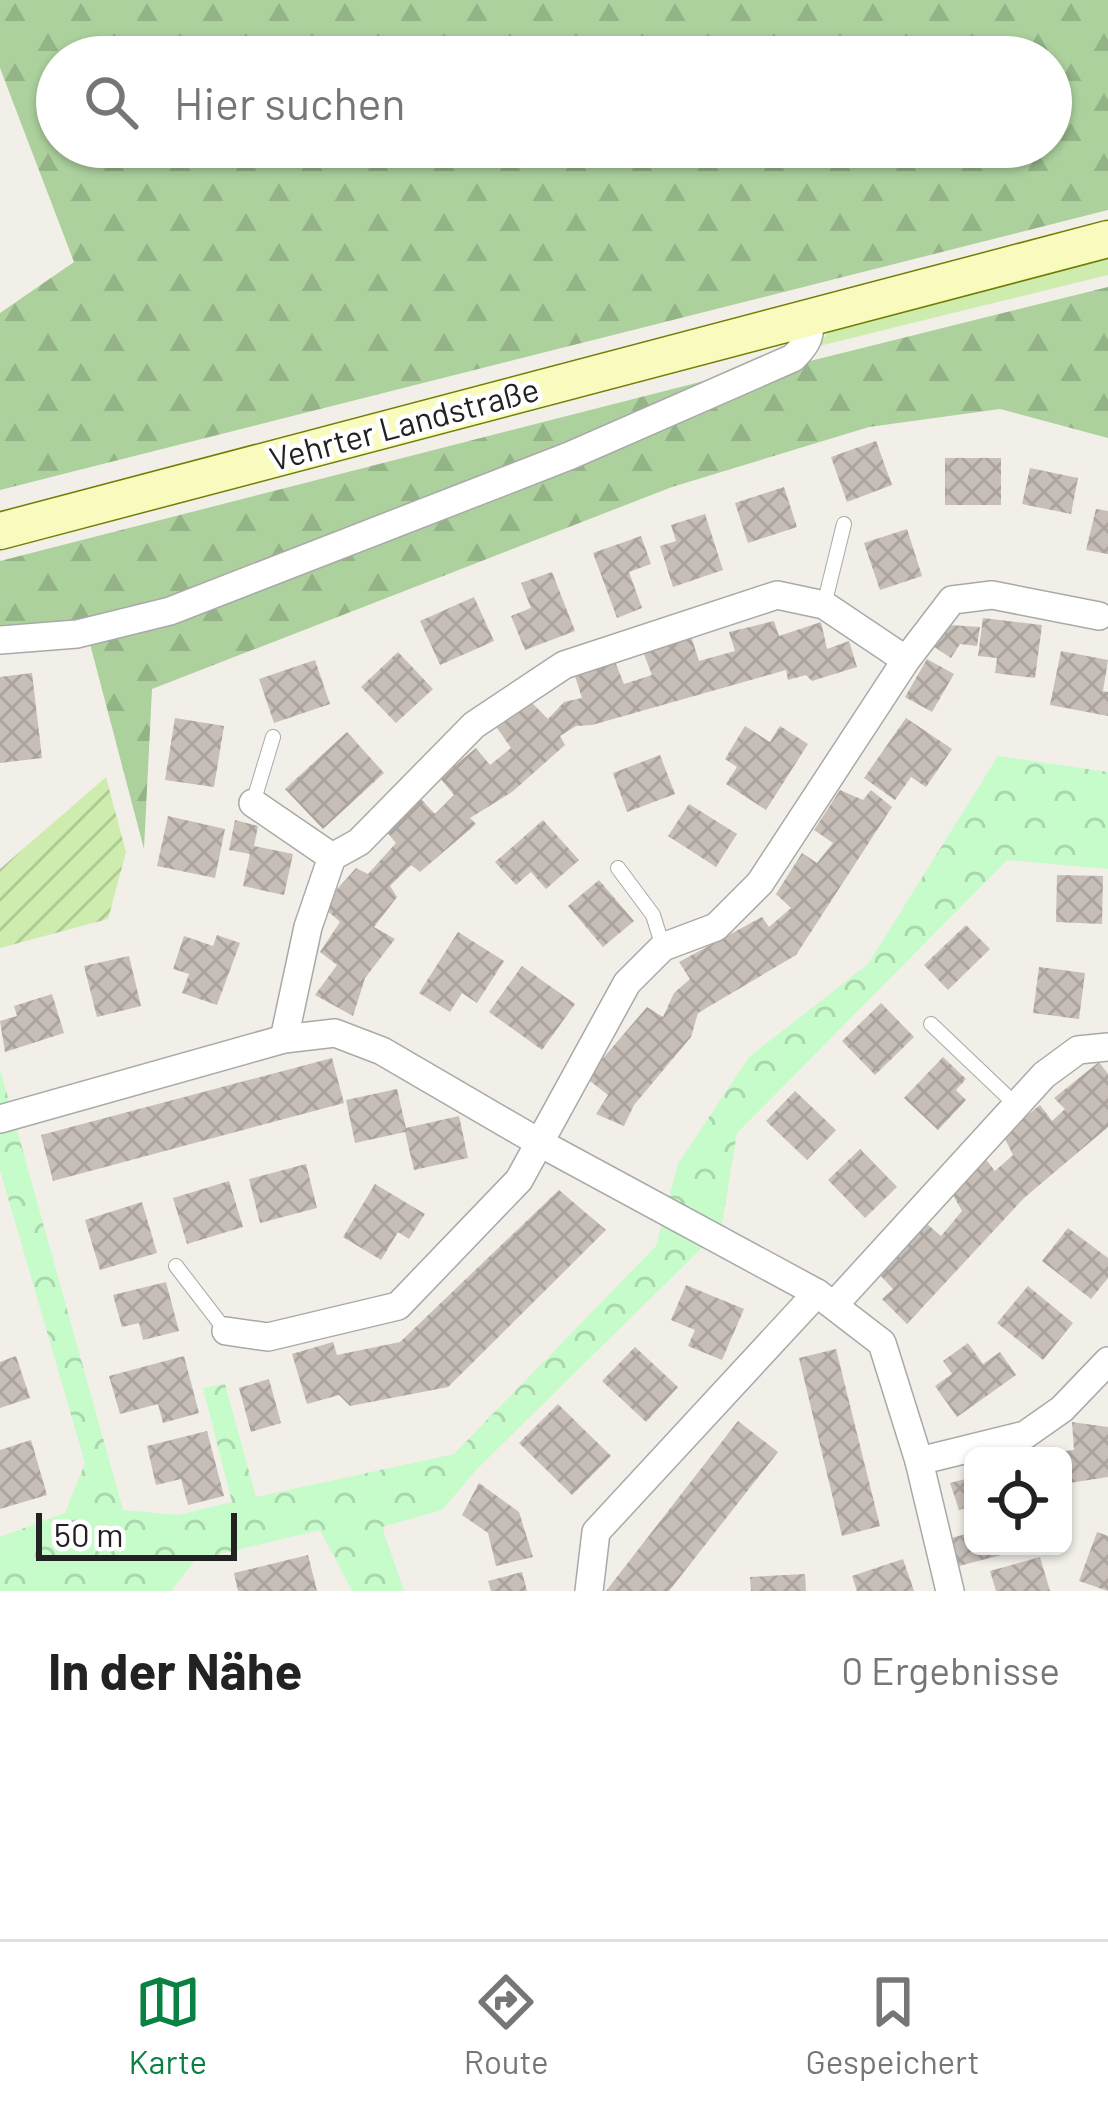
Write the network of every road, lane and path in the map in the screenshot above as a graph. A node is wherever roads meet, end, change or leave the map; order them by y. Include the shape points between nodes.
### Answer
1 (1108, 239) edge
2 (809, 316) junction
3 (844, 524) dead end
4 (0, 531) edge
5 (824, 605) junction
6 (1099, 616) dead end
7 (0, 640) edge
8 (906, 660) junction
9 (273, 737) dead end
10 (254, 803) joint
11 (332, 857) junction
12 (618, 868) dead end
13 (663, 946) junction
14 (931, 1024) dead end
15 (284, 1039) junction
16 (1108, 1047) edge
17 (1016, 1105) junction
18 (0, 1119) edge
19 (540, 1143) junction
20 (176, 1266) dead end
21 (826, 1299) junction
22 (226, 1331) joint
23 (1108, 1361) edge
24 (919, 1461) junction
25 (590, 1591) edge
26 (950, 1591) edge

1 - 2 main road, Vehrter Landstraße
2 - 4 main road, Vehrter Landstraße
2 - 7 street via 807,344 793,358 307,561 170,611 77,634
3 - 5 lane
5 - 8 street
5 - 11 street via 777,596 564,665 475,725 359,842
6 - 8 street via 992,596 952,599
8 - 13 street via 760,883 716,926
9 - 10 lane
10 - 11 street
11 - 15 street
12 - 13 lane via 653,915
13 - 19 street via 628,983
14 - 17 lane
15 - 18 street
15 - 19 street via 335,1033 382,1051
16 - 17 street via 1078,1050
17 - 21 street
19 - 21 street
19 - 22 street via 519,1180 398,1306 268,1337
20 - 22 lane
21 - 24 street via 882,1343
21 - 25 street via 596,1532
23 - 24 street via 1024,1435
24 - 26 street

